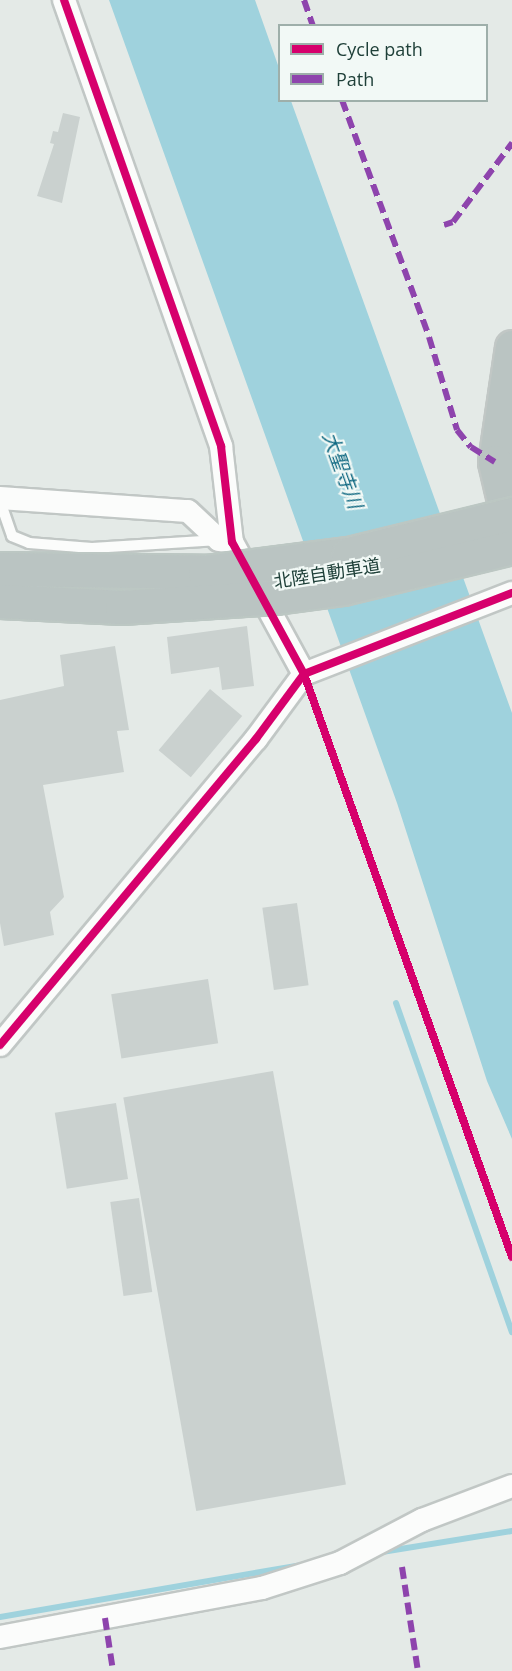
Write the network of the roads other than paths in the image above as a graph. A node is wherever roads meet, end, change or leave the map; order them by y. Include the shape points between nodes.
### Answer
1 (64, 0) edge
2 (512, 347) edge
3 (0, 500) edge
4 (512, 514) edge
5 (512, 535) edge
6 (226, 541) junction
7 (512, 547) edge
8 (0, 569) edge
9 (511, 593) edge
10 (0, 601) edge
11 (303, 674) junction
12 (0, 1045) edge
13 (512, 1486) edge
14 (0, 1637) edge

1 - 6 street via 221,446
2 - 5 highway via 495,462
3 - 6 street via 188,511
3 - 6 lane via 12,536 28,543 92,548
4 - 8 highway, 北陸自動車道, bridge via 348,554 205,572
6 - 11 street
7 - 10 highway, 北陸自動車道, bridge via 343,588 276,597 122,607
9 - 11 street
11 - 12 street via 256,739
13 - 14 street via 422,1520 340,1563 262,1588

